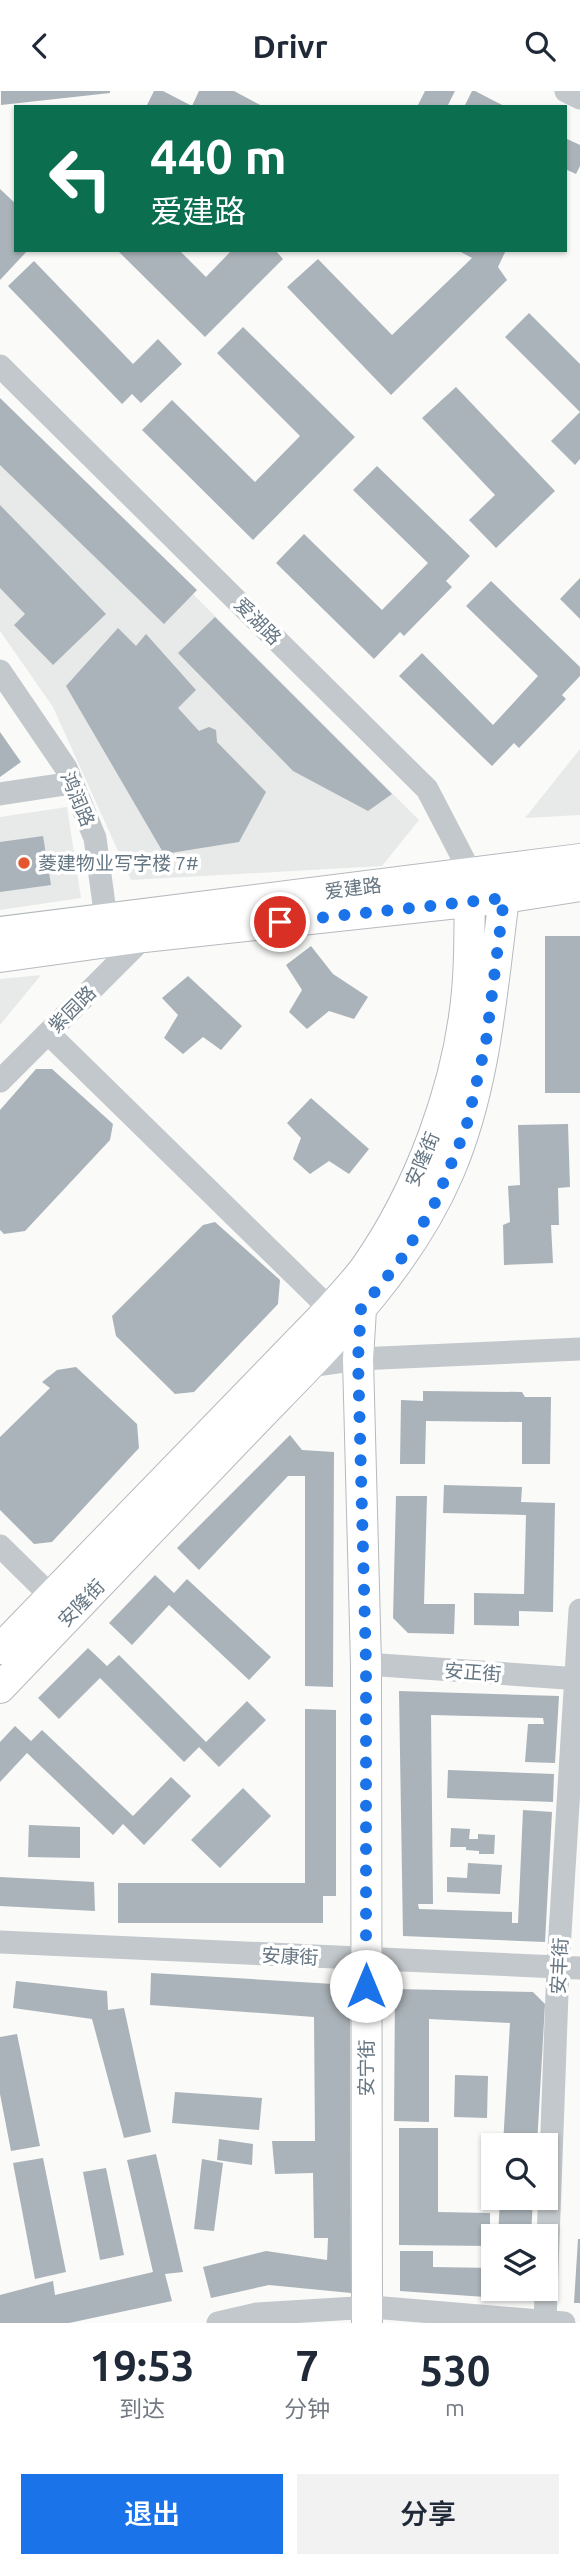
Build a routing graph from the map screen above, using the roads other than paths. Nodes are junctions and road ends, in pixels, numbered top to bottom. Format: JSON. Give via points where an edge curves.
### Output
{"nodes":[{"id":1,"x":566,"y":91,"type":"edge"},
{"id":2,"x":580,"y":98,"type":"edge"},
{"id":3,"x":0,"y":366,"type":"edge"},
{"id":4,"x":0,"y":671,"type":"edge"},
{"id":5,"x":72,"y":783,"type":"junction"},
{"id":6,"x":0,"y":794,"type":"edge"},
{"id":7,"x":580,"y":859,"type":"edge"},
{"id":8,"x":580,"y":886,"type":"edge"},
{"id":9,"x":482,"y":893,"type":"junction"},
{"id":10,"x":108,"y":931,"type":"junction"},
{"id":11,"x":0,"y":932,"type":"edge"},
{"id":12,"x":144,"y":937,"type":"junction"},
{"id":13,"x":0,"y":957,"type":"edge"},
{"id":14,"x":48,"y":1033,"type":"junction"},
{"id":15,"x":9,"y":1064,"type":"edge"},
{"id":16,"x":0,"y":1081,"type":"edge"},
{"id":17,"x":330,"y":1309,"type":"junction"},
{"id":18,"x":361,"y":1309,"type":"junction"},
{"id":19,"x":580,"y":1349,"type":"edge"},
{"id":20,"x":358,"y":1359,"type":"junction"},
{"id":21,"x":308,"y":1366,"type":"junction"},
{"id":22,"x":268,"y":1371,"type":"junction"},
{"id":23,"x":0,"y":1546,"type":"edge"},
{"id":24,"x":51,"y":1596,"type":"junction"},
{"id":25,"x":580,"y":1610,"type":"edge"},
{"id":26,"x":0,"y":1649,"type":"edge"},
{"id":27,"x":366,"y":1664,"type":"junction"},
{"id":28,"x":578,"y":1679,"type":"edge"},
{"id":29,"x":0,"y":1688,"type":"edge"},
{"id":30,"x":0,"y":1942,"type":"edge"},
{"id":31,"x":366,"y":1960,"type":"junction"},
{"id":32,"x":569,"y":1967,"type":"edge"},
{"id":33,"x":367,"y":2315,"type":"edge"},
{"id":34,"x":218,"y":2323,"type":"edge"},
{"id":35,"x":551,"y":2323,"type":"edge"}],
"edges":[{"from":1,"to":2,"type":"street"},
{"from":3,"to":9,"type":"street","name":"爱湖路","via":[[427,789]]},
{"from":4,"to":5,"type":"street","name":"鸿润路"},
{"from":5,"to":6,"type":"street"},
{"from":5,"to":10,"type":"street","name":"鸿润路","via":[[94,838]]},
{"from":7,"to":9,"type":"main road","name":"爱建路"},
{"from":8,"to":9,"type":"main road","name":"爱建路"},
{"from":9,"to":10,"type":"main road","name":"爱建路"},
{"from":9,"to":12,"type":"main road","name":"爱建路"},
{"from":9,"to":17,"type":"main road","name":"安隆街","via":[[455,1058],[430,1148],[394,1221],[364,1269]]},
{"from":9,"to":18,"type":"main road","via":[[486,1042],[466,1128],[434,1205],[400,1261]]},
{"from":10,"to":11,"type":"main road","name":"爱建路"},
{"from":10,"to":12,"type":"main road","name":"爱建路"},
{"from":10,"to":13,"type":"main road","name":"爱建路"},
{"from":12,"to":14,"type":"street","name":"紫园路"},
{"from":14,"to":15,"type":"street","name":"紫园路"},
{"from":14,"to":17,"type":"street"},
{"from":15,"to":16,"type":"street","name":"紫园路"},
{"from":17,"to":22,"type":"main road","name":"安隆街"},
{"from":18,"to":20,"type":"main road","name":"安宁街"},
{"from":18,"to":21,"type":"main road"},
{"from":19,"to":20,"type":"street"},
{"from":20,"to":21,"type":"street"},
{"from":20,"to":27,"type":"main road","name":"安宁街"},
{"from":21,"to":22,"type":"street"},
{"from":21,"to":29,"type":"main road","name":"安隆街"},
{"from":22,"to":24,"type":"main road","name":"安隆街"},
{"from":23,"to":24,"type":"street"},
{"from":24,"to":26,"type":"main road","name":"安隆街"},
{"from":25,"to":28,"type":"street","name":"安丰街"},
{"from":27,"to":28,"type":"street","name":"安正街"},
{"from":27,"to":31,"type":"main road","name":"安宁街"},
{"from":28,"to":32,"type":"street","name":"安丰街"},
{"from":30,"to":31,"type":"street","name":"安康街"},
{"from":31,"to":32,"type":"street","name":"安康街"},
{"from":31,"to":33,"type":"main road","name":"安宁街"},
{"from":32,"to":35,"type":"street","name":"安丰街"},
{"from":33,"to":34,"type":"street","via":[[257,2314]]},
{"from":33,"to":35,"type":"street"}]}
